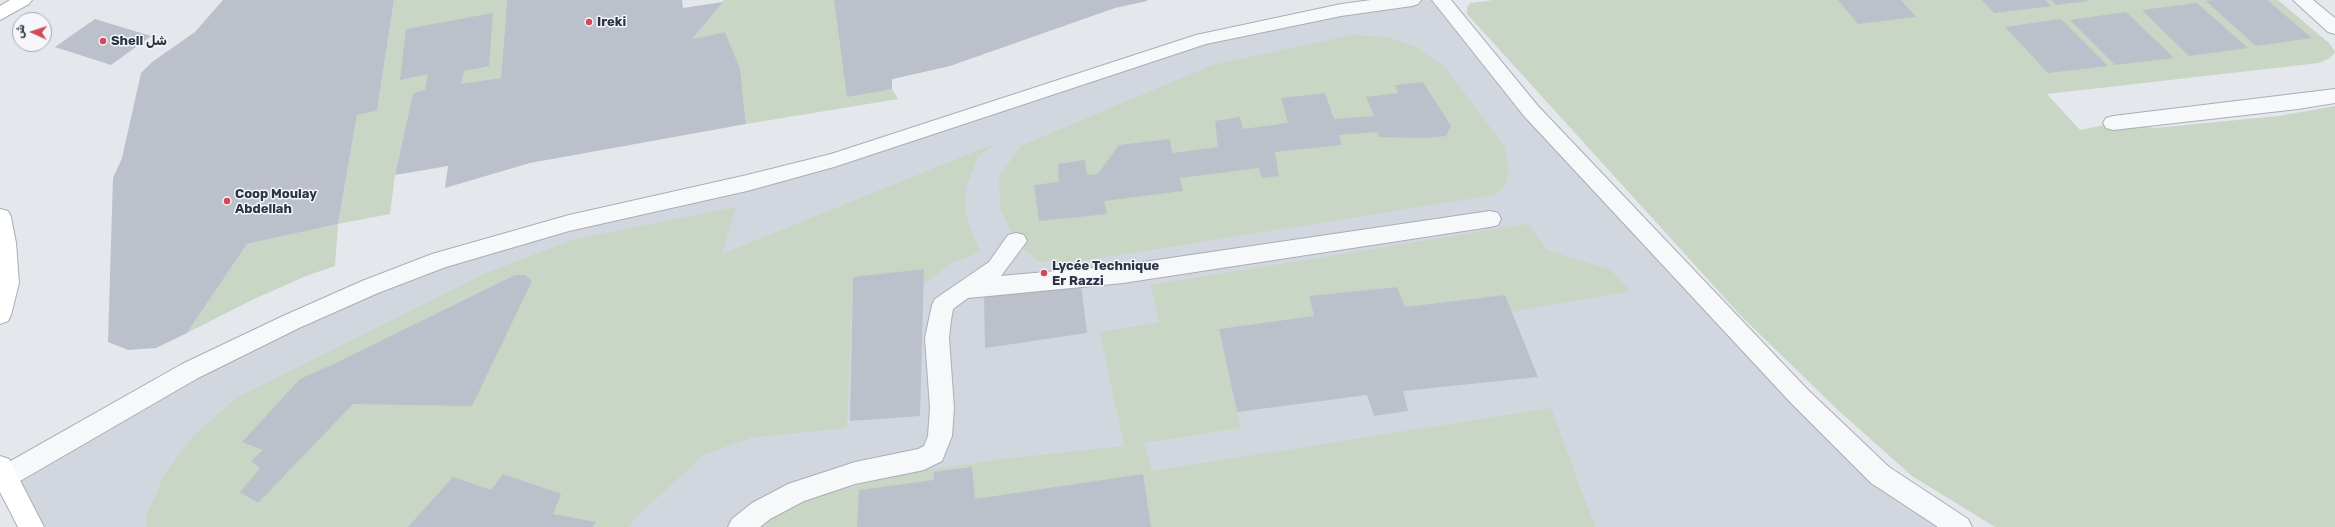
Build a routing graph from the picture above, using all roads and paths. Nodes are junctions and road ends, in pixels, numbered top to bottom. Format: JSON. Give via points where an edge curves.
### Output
{"nodes":[{"id":1,"x":23,"y":0,"type":"edge"},
{"id":2,"x":1412,"y":0,"type":"edge"},
{"id":3,"x":1441,"y":0,"type":"edge"},
{"id":4,"x":2302,"y":0,"type":"edge"},
{"id":5,"x":0,"y":14,"type":"edge"},
{"id":6,"x":2335,"y":28,"type":"edge"},
{"id":7,"x":2335,"y":96,"type":"edge"},
{"id":8,"x":2113,"y":123,"type":"dead end"},
{"id":9,"x":0,"y":217,"type":"edge"},
{"id":10,"x":1490,"y":219,"type":"dead end"},
{"id":11,"x":1016,"y":241,"type":"dead end"},
{"id":12,"x":962,"y":291,"type":"junction"},
{"id":13,"x":0,"y":315,"type":"edge"},
{"id":14,"x":3,"y":471,"type":"edge"},
{"id":15,"x":31,"y":527,"type":"edge"},
{"id":16,"x":741,"y":527,"type":"edge"},
{"id":17,"x":1959,"y":527,"type":"edge"}],
"edges":[{"from":1,"to":5,"type":"main road"},
{"from":2,"to":14,"type":"street","via":[[1334,11],[1203,39],[834,160],[747,183],[568,223],[440,260],[312,312],[190,371]]},
{"from":3,"to":17,"type":"street","via":[[1531,111],[1800,396],[1880,475]]},
{"from":4,"to":6,"type":"street"},
{"from":7,"to":8,"type":"street"},
{"from":9,"to":13,"type":"main road","via":[[8,283]]},
{"from":10,"to":12,"type":"street","via":[[1124,274],[980,287]]},
{"from":11,"to":12,"type":"street","via":[[998,268]]},
{"from":12,"to":16,"type":"street","via":[[943,305],[940,320],[938,338],[942,408],[940,436],[933,453],[924,459],[855,473],[797,492],[761,511]]},
{"from":14,"to":15,"type":"main road"}]}
